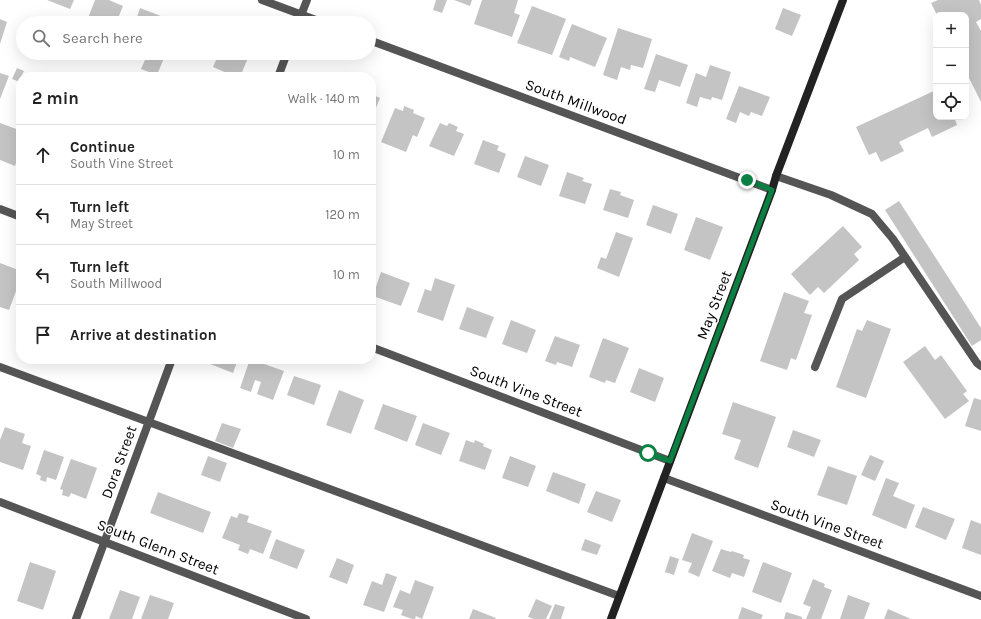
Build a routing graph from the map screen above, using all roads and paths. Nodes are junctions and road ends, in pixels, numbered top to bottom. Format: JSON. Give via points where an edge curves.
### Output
{"nodes":[{"id":1,"x":262,"y":0,"type":"edge"},
{"id":2,"x":307,"y":0,"type":"edge"},
{"id":3,"x":843,"y":0,"type":"edge"},
{"id":4,"x":301,"y":15,"type":"junction"},
{"id":5,"x":304,"y":16,"type":"edge"},
{"id":6,"x":376,"y":43,"type":"edge"},
{"id":7,"x":284,"y":60,"type":"edge"},
{"id":8,"x":280,"y":72,"type":"edge"},
{"id":9,"x":776,"y":176,"type":"junction"},
{"id":10,"x":772,"y":190,"type":"junction"},
{"id":11,"x":0,"y":209,"type":"edge"},
{"id":12,"x":16,"y":215,"type":"edge"},
{"id":13,"x":905,"y":257,"type":"junction"},
{"id":14,"x":376,"y":349,"type":"edge"},
{"id":15,"x":170,"y":364,"type":"edge"},
{"id":16,"x":981,"y":366,"type":"edge"},
{"id":17,"x":0,"y":367,"type":"edge"},
{"id":18,"x":815,"y":368,"type":"dead end"},
{"id":19,"x":149,"y":422,"type":"junction"},
{"id":20,"x":670,"y":461,"type":"junction"},
{"id":21,"x":664,"y":478,"type":"junction"},
{"id":22,"x":0,"y":502,"type":"edge"},
{"id":23,"x":105,"y":542,"type":"junction"},
{"id":24,"x":619,"y":596,"type":"junction"},
{"id":25,"x":981,"y":596,"type":"edge"},
{"id":26,"x":76,"y":619,"type":"edge"},
{"id":27,"x":306,"y":619,"type":"edge"},
{"id":28,"x":611,"y":619,"type":"edge"}],
"edges":[{"from":1,"to":4,"type":"street"},
{"from":2,"to":4,"type":"street"},
{"from":3,"to":9,"type":"street","name":"May Street"},
{"from":4,"to":5,"type":"street"},
{"from":6,"to":10,"type":"street","name":"South Millwood"},
{"from":7,"to":8,"type":"street"},
{"from":9,"to":10,"type":"street","name":"May Street"},
{"from":9,"to":13,"type":"street","via":[[831,195],[872,214]]},
{"from":10,"to":20,"type":"street","name":"May Street"},
{"from":11,"to":12,"type":"street"},
{"from":13,"to":16,"type":"street"},
{"from":13,"to":18,"type":"street","via":[[842,299]]},
{"from":14,"to":20,"type":"street","name":"South Vine Street"},
{"from":15,"to":19,"type":"street","name":"Dora Street"},
{"from":17,"to":19,"type":"street"},
{"from":19,"to":23,"type":"street","name":"Dora Street"},
{"from":19,"to":24,"type":"street"},
{"from":20,"to":21,"type":"street","name":"May Street"},
{"from":21,"to":24,"type":"street","name":"May Street"},
{"from":21,"to":25,"type":"street","name":"South Vine Street"},
{"from":22,"to":23,"type":"street","name":"South Glenn Street"},
{"from":23,"to":26,"type":"street","name":"Dora Street"},
{"from":23,"to":27,"type":"street","name":"South Glenn Street"},
{"from":24,"to":28,"type":"street","name":"May Street"}]}
